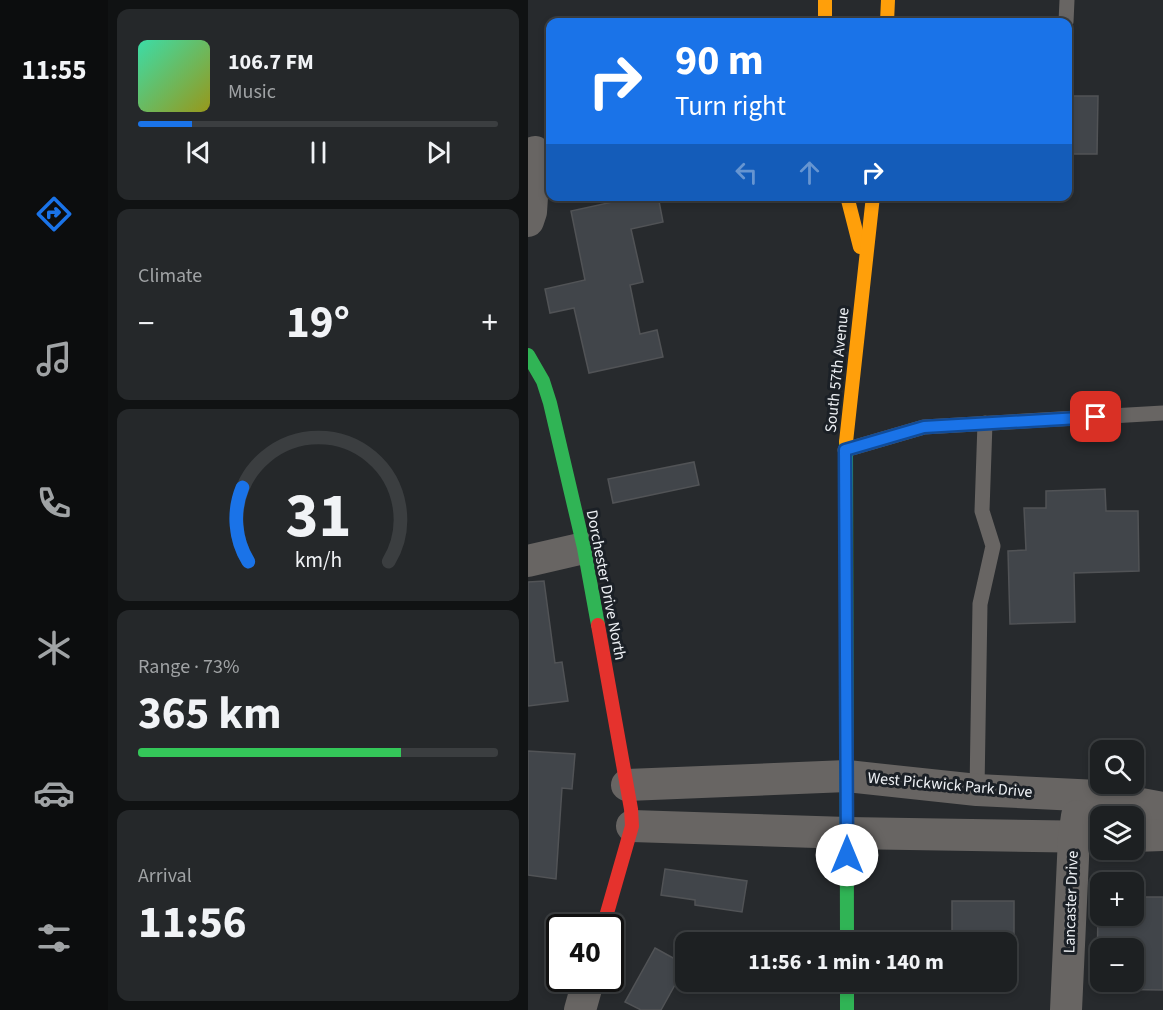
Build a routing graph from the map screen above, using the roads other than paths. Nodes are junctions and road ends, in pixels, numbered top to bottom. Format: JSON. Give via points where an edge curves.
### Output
{"nodes":[{"id":1,"x":825,"y":0,"type":"edge"},
{"id":2,"x":888,"y":0,"type":"edge"},
{"id":3,"x":1067,"y":0,"type":"edge"},
{"id":4,"x":825,"y":18,"type":"edge"},
{"id":5,"x":886,"y":18,"type":"edge"},
{"id":6,"x":1066,"y":18,"type":"edge"},
{"id":7,"x":535,"y":152,"type":"dead end"},
{"id":8,"x":848,"y":201,"type":"edge"},
{"id":9,"x":872,"y":201,"type":"edge"},
{"id":10,"x":528,"y":221,"type":"edge"},
{"id":11,"x":865,"y":269,"type":"junction"},
{"id":12,"x":528,"y":355,"type":"edge"},
{"id":13,"x":1163,"y":412,"type":"edge"},
{"id":14,"x":985,"y":423,"type":"junction"},
{"id":15,"x":845,"y":450,"type":"junction"},
{"id":16,"x":584,"y":548,"type":"junction"},
{"id":17,"x":528,"y":561,"type":"edge"},
{"id":18,"x":847,"y":776,"type":"junction"},
{"id":19,"x":627,"y":784,"type":"junction"},
{"id":20,"x":977,"y":790,"type":"junction"},
{"id":21,"x":1080,"y":795,"type":"junction"},
{"id":22,"x":1163,"y":808,"type":"edge"},
{"id":23,"x":632,"y":826,"type":"junction"},
{"id":24,"x":847,"y":833,"type":"junction"},
{"id":25,"x":1163,"y":835,"type":"edge"},
{"id":26,"x":1144,"y":836,"type":"edge"},
{"id":27,"x":1087,"y":837,"type":"edge"},
{"id":28,"x":607,"y":914,"type":"edge"},
{"id":29,"x":847,"y":932,"type":"edge"},
{"id":30,"x":585,"y":992,"type":"edge"},
{"id":31,"x":847,"y":992,"type":"edge"},
{"id":32,"x":580,"y":1010,"type":"edge"},
{"id":33,"x":847,"y":1010,"type":"edge"},
{"id":34,"x":1066,"y":1010,"type":"edge"}],
"edges":[{"from":1,"to":4,"type":"street"},
{"from":2,"to":5,"type":"street"},
{"from":3,"to":6,"type":"lane"},
{"from":7,"to":10,"type":"street"},
{"from":8,"to":11,"type":"street","name":"South 57th Avenue"},
{"from":9,"to":11,"type":"street","name":"South 57th Avenue"},
{"from":11,"to":15,"type":"street","name":"South 57th Avenue"},
{"from":12,"to":16,"type":"street","name":"Dorchester Drive North","via":[[550,403]]},
{"from":13,"to":14,"type":"lane"},
{"from":14,"to":15,"type":"lane","via":[[924,427]]},
{"from":14,"to":20,"type":"lane","via":[[982,511],[993,546],[980,604]]},
{"from":15,"to":18,"type":"street","name":"South 57th Avenue"},
{"from":16,"to":17,"type":"street"},
{"from":16,"to":19,"type":"street","name":"Dorchester Drive North"},
{"from":18,"to":19,"type":"street","name":"West Pickwick Park Drive"},
{"from":18,"to":20,"type":"street","name":"West Pickwick Park Drive"},
{"from":18,"to":24,"type":"street","name":"South 57th Avenue"},
{"from":19,"to":23,"type":"street","name":"Dorchester Drive North"},
{"from":20,"to":21,"type":"street","name":"West Pickwick Park Drive"},
{"from":21,"to":22,"type":"street","name":"West Pickwick Park Drive"},
{"from":21,"to":27,"type":"street","name":"Lancaster Drive"},
{"from":23,"to":24,"type":"street"},
{"from":23,"to":28,"type":"street"},
{"from":24,"to":27,"type":"street"},
{"from":24,"to":29,"type":"street","name":"South 57th Avenue"},
{"from":25,"to":26,"type":"street"},
{"from":27,"to":34,"type":"street","name":"Lancaster Drive"},
{"from":30,"to":32,"type":"street"},
{"from":31,"to":33,"type":"street"}]}
